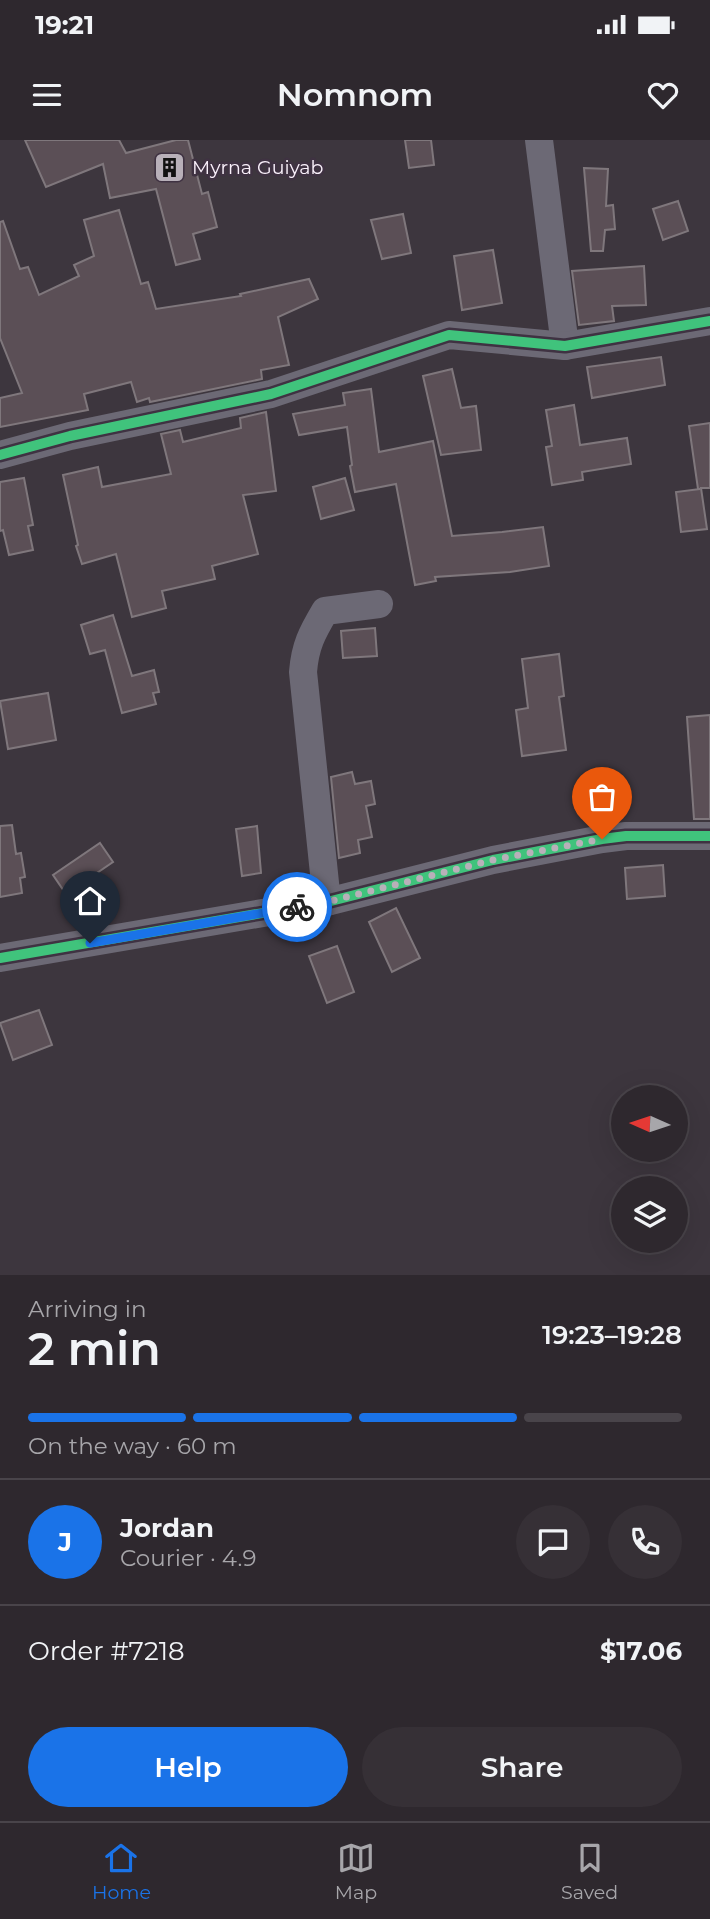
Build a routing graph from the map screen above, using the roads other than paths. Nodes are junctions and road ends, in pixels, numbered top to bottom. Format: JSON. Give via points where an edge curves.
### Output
{"nodes":[{"id":1,"x":539,"y":140,"type":"edge"},
{"id":2,"x":710,"y":321,"type":"edge"},
{"id":3,"x":565,"y":346,"type":"junction"},
{"id":4,"x":0,"y":455,"type":"edge"},
{"id":5,"x":379,"y":604,"type":"dead end"},
{"id":6,"x":710,"y":836,"type":"edge"},
{"id":7,"x":327,"y":902,"type":"junction"},
{"id":8,"x":0,"y":958,"type":"edge"}],
"edges":[{"from":1,"to":3,"type":"street"},
{"from":2,"to":3,"type":"street"},
{"from":3,"to":4,"type":"street","via":[[449,335],[271,394]]},
{"from":5,"to":7,"type":"street","via":[[325,611],[305,653],[303,672]]},
{"from":6,"to":7,"type":"street","via":[[626,836],[592,841],[493,860]]},
{"from":7,"to":8,"type":"street"}]}
